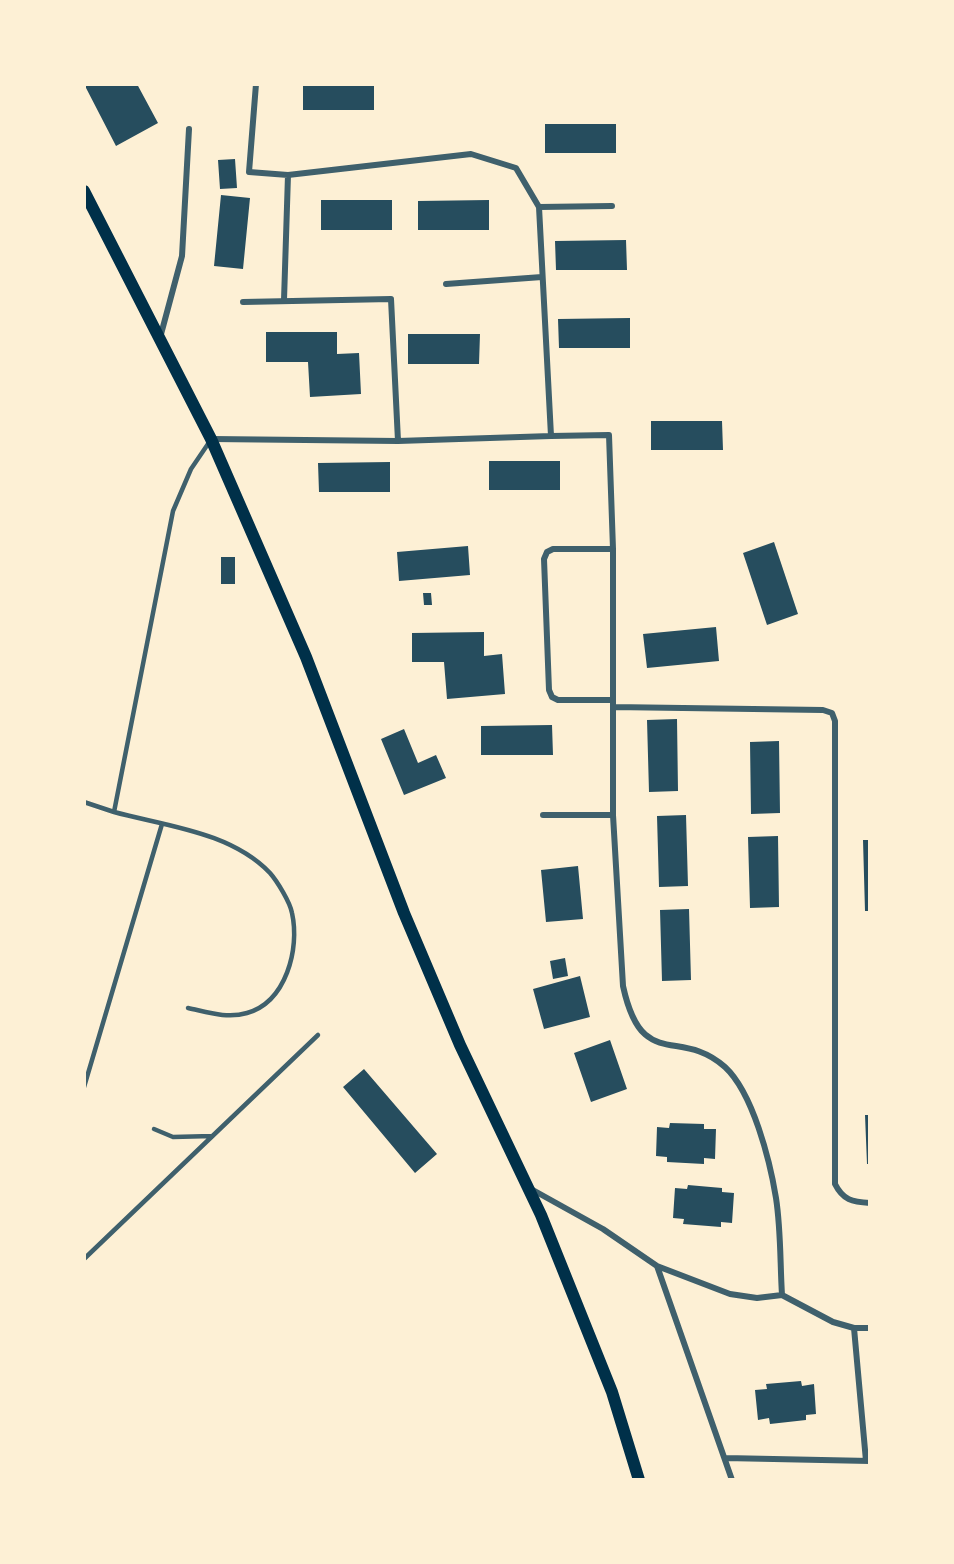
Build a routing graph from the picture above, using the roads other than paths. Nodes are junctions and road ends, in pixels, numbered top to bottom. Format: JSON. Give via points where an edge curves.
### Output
{"nodes":[{"id":1,"x":256,"y":84,"type":"edge"},
{"id":2,"x":189,"y":129,"type":"dead end"},
{"id":3,"x":288,"y":175,"type":"junction"},
{"id":4,"x":84,"y":191,"type":"edge"},
{"id":5,"x":612,"y":206,"type":"dead end"},
{"id":6,"x":539,"y":207,"type":"junction"},
{"id":7,"x":542,"y":278,"type":"junction"},
{"id":8,"x":446,"y":284,"type":"dead end"},
{"id":9,"x":284,"y":300,"type":"junction"},
{"id":10,"x":243,"y":302,"type":"dead end"},
{"id":11,"x":160,"y":338,"type":"junction"},
{"id":12,"x":551,"y":436,"type":"junction"},
{"id":13,"x":211,"y":439,"type":"junction"},
{"id":14,"x":398,"y":441,"type":"junction"},
{"id":15,"x":613,"y":549,"type":"junction"},
{"id":16,"x":613,"y":703,"type":"junction"},
{"id":17,"x":84,"y":802,"type":"edge"},
{"id":18,"x":114,"y":812,"type":"junction"},
{"id":19,"x":543,"y":815,"type":"dead end"},
{"id":20,"x":613,"y":815,"type":"junction"},
{"id":21,"x":162,"y":824,"type":"junction"},
{"id":22,"x":188,"y":1008,"type":"dead end"},
{"id":23,"x":318,"y":1035,"type":"dead end"},
{"id":24,"x":84,"y":1087,"type":"edge"},
{"id":25,"x":154,"y":1129,"type":"dead end"},
{"id":26,"x":212,"y":1136,"type":"junction"},
{"id":27,"x":528,"y":1187,"type":"junction"},
{"id":28,"x":870,"y":1203,"type":"edge"},
{"id":29,"x":84,"y":1259,"type":"edge"},
{"id":30,"x":657,"y":1266,"type":"junction"},
{"id":31,"x":782,"y":1295,"type":"junction"},
{"id":32,"x":854,"y":1328,"type":"junction"},
{"id":33,"x":870,"y":1328,"type":"edge"},
{"id":34,"x":725,"y":1458,"type":"junction"},
{"id":35,"x":868,"y":1461,"type":"edge"},
{"id":36,"x":639,"y":1480,"type":"edge"},
{"id":37,"x":732,"y":1480,"type":"edge"}],
"edges":[{"from":1,"to":3,"type":"street","via":[[249,172]]},
{"from":2,"to":11,"type":"street","via":[[182,256]]},
{"from":3,"to":6,"type":"street","via":[[471,154],[516,168]]},
{"from":3,"to":9,"type":"street"},
{"from":4,"to":11,"type":"main road"},
{"from":5,"to":6,"type":"street"},
{"from":6,"to":7,"type":"street"},
{"from":7,"to":8,"type":"street"},
{"from":7,"to":12,"type":"street"},
{"from":9,"to":10,"type":"street"},
{"from":9,"to":14,"type":"street","via":[[391,299]]},
{"from":11,"to":13,"type":"main road"},
{"from":12,"to":14,"type":"street"},
{"from":12,"to":15,"type":"street","via":[[609,435]]},
{"from":13,"to":14,"type":"street"},
{"from":13,"to":18,"type":"lane","via":[[191,469],[173,511]]},
{"from":13,"to":27,"type":"main road","via":[[306,657],[459,1045]]},
{"from":15,"to":16,"type":"street"},
{"from":15,"to":16,"type":"street","via":[[553,549],[544,559],[552,698]]},
{"from":16,"to":20,"type":"street"},
{"from":16,"to":28,"type":"street","via":[[832,713],[835,1184],[847,1199]]},
{"from":17,"to":18,"type":"lane"},
{"from":18,"to":21,"type":"lane"},
{"from":19,"to":20,"type":"street"},
{"from":20,"to":31,"type":"street","via":[[627,1005],[635,1025],[648,1037],[713,1058],[740,1088],[750,1107],[776,1198]]},
{"from":21,"to":22,"type":"lane","via":[[230,843],[270,874],[292,912],[292,948],[286,978],[270,998],[248,1013],[223,1016]]},
{"from":21,"to":24,"type":"lane"},
{"from":23,"to":26,"type":"lane"},
{"from":25,"to":26,"type":"lane","via":[[173,1137]]},
{"from":26,"to":29,"type":"lane"},
{"from":27,"to":30,"type":"street","via":[[603,1229]]},
{"from":27,"to":36,"type":"main road","via":[[612,1392]]},
{"from":30,"to":31,"type":"street","via":[[730,1294],[757,1298]]},
{"from":30,"to":34,"type":"street"},
{"from":31,"to":32,"type":"street","via":[[833,1323]]},
{"from":32,"to":33,"type":"street"},
{"from":32,"to":35,"type":"street"},
{"from":34,"to":35,"type":"street"},
{"from":34,"to":37,"type":"street"}]}
